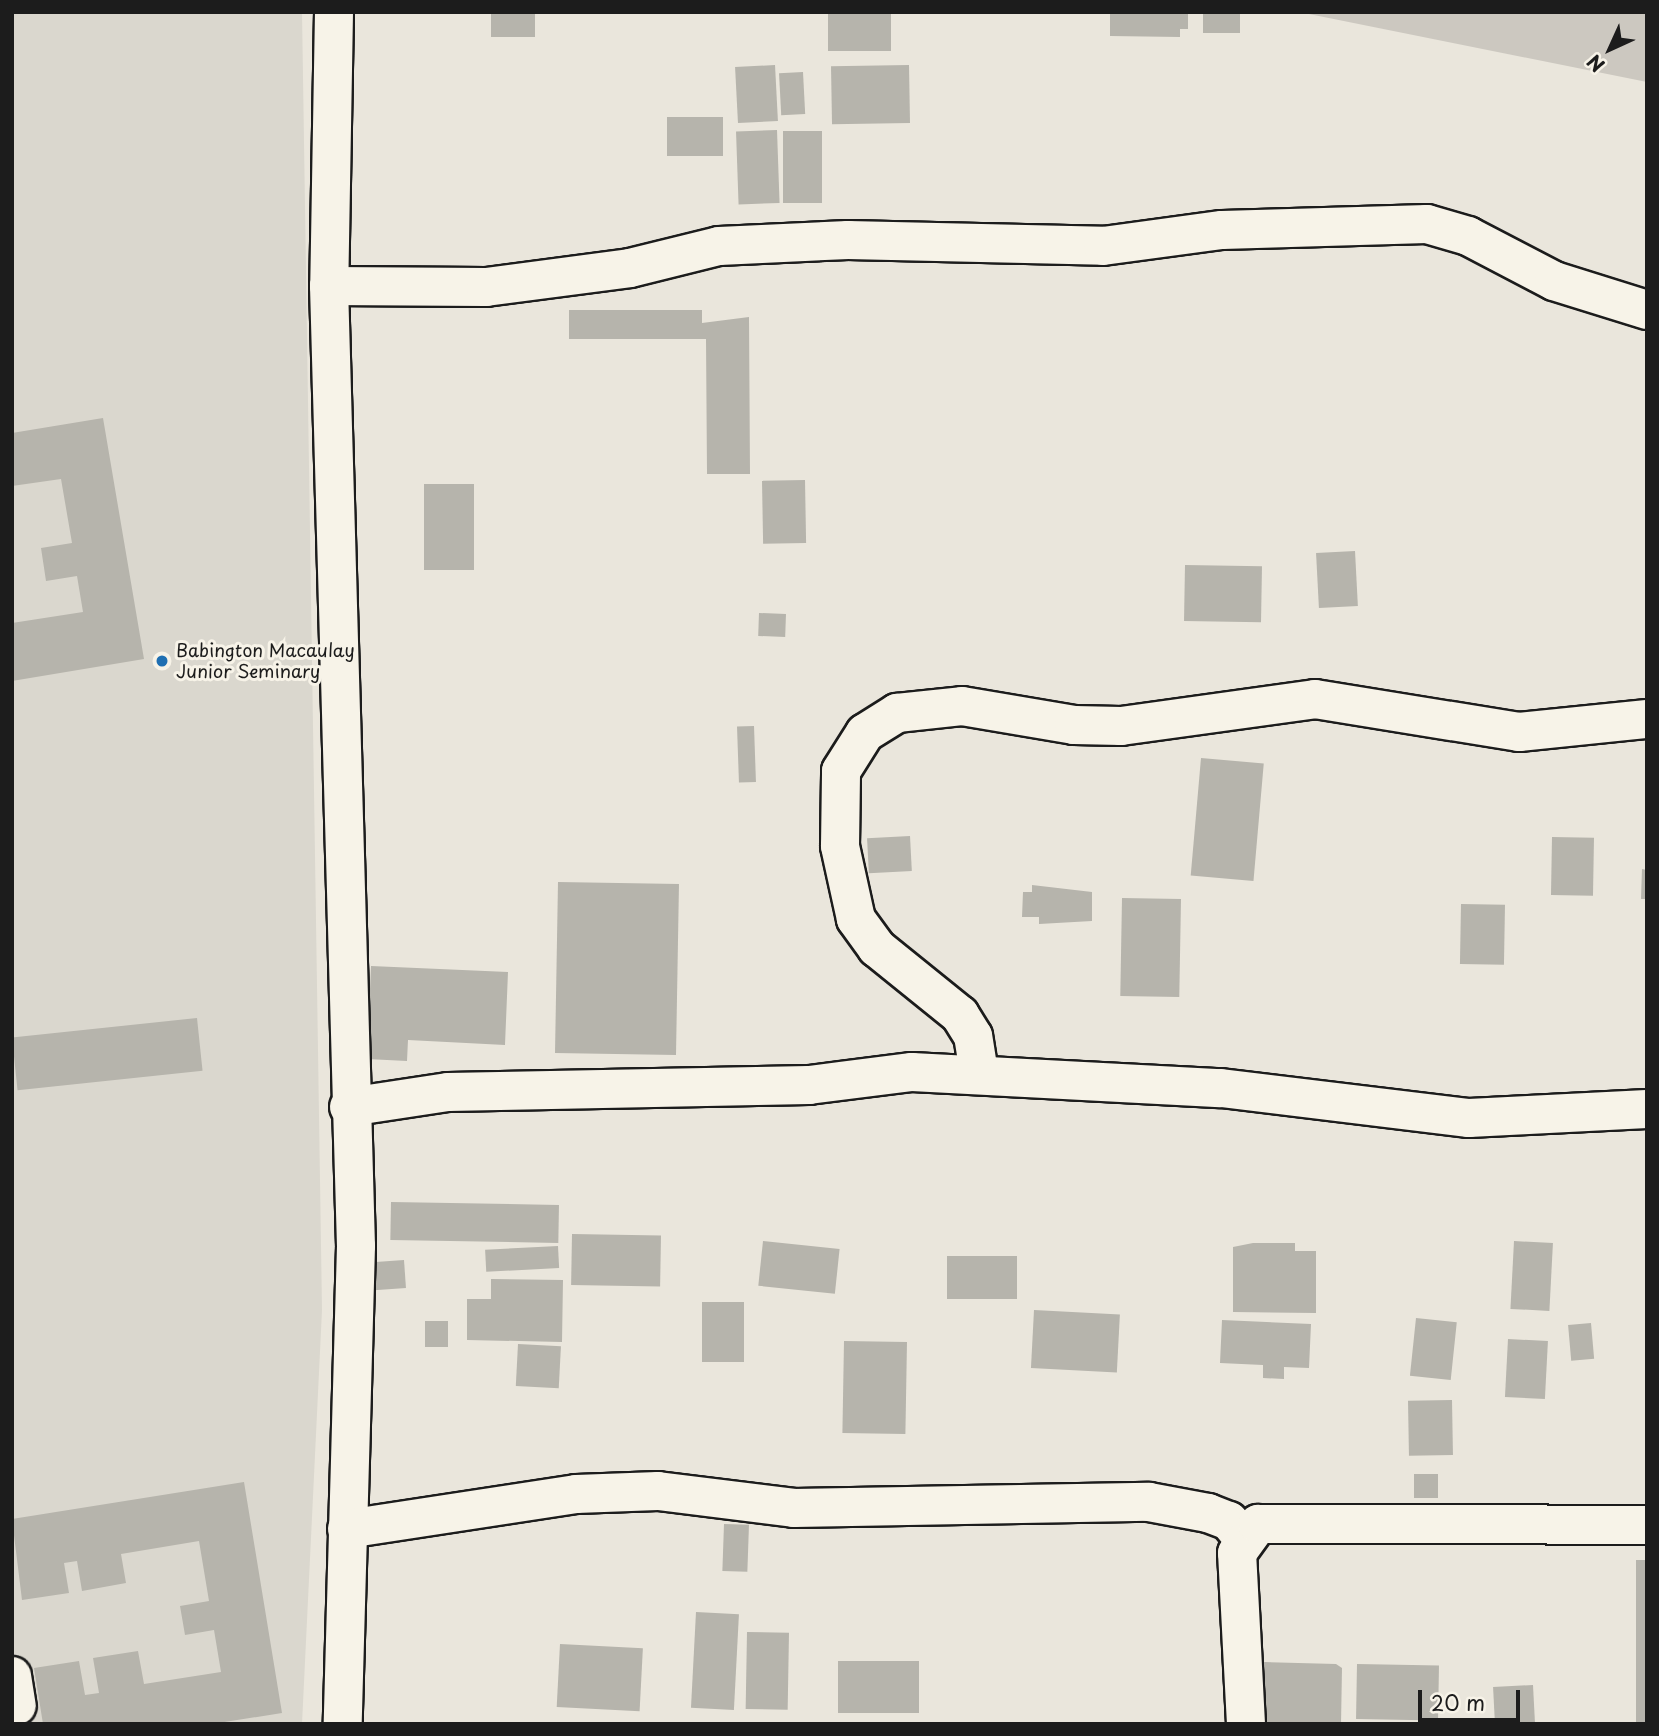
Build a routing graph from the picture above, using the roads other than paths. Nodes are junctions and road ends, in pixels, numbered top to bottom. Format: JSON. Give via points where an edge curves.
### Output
{"nodes":[{"id":1,"x":334,"y":12,"type":"edge"},
{"id":2,"x":329,"y":286,"type":"junction"},
{"id":3,"x":1647,"y":310,"type":"edge"},
{"id":4,"x":1647,"y":719,"type":"edge"},
{"id":5,"x":979,"y":1073,"type":"junction"},
{"id":6,"x":349,"y":1107,"type":"junction"},
{"id":7,"x":1647,"y":1109,"type":"edge"},
{"id":8,"x":1647,"y":1525,"type":"edge"},
{"id":9,"x":347,"y":1529,"type":"junction"},
{"id":10,"x":1242,"y":1537,"type":"junction"},
{"id":11,"x":343,"y":1724,"type":"edge"},
{"id":12,"x":1246,"y":1724,"type":"edge"}],
"edges":[{"from":1,"to":2,"type":"street"},
{"from":2,"to":3,"type":"street","via":[[486,287],[630,268],[719,246],[848,240],[1103,246],[1222,230],[1427,224],[1468,236],[1554,281]]},
{"from":2,"to":6,"type":"street"},
{"from":4,"to":5,"type":"street","via":[[1519,732],[1315,698],[1121,726],[1074,725],[962,706],[897,713],[865,733],[841,771],[840,846],[853,907],[877,948],[960,1015],[973,1036]]},
{"from":5,"to":6,"type":"street","via":[[912,1072],[809,1085],[685,1090],[447,1091]]},
{"from":5,"to":7,"type":"street","via":[[1221,1087],[1469,1118]]},
{"from":6,"to":9,"type":"street","via":[[356,1246]]},
{"from":8,"to":10,"type":"street","via":[[1371,1528],[1276,1521],[1258,1524]]},
{"from":9,"to":10,"type":"street","via":[[576,1494],[658,1491],[794,1508],[1149,1502],[1208,1513],[1229,1521]]},
{"from":9,"to":11,"type":"street"},
{"from":10,"to":12,"type":"street","via":[[1237,1553]]}]}
